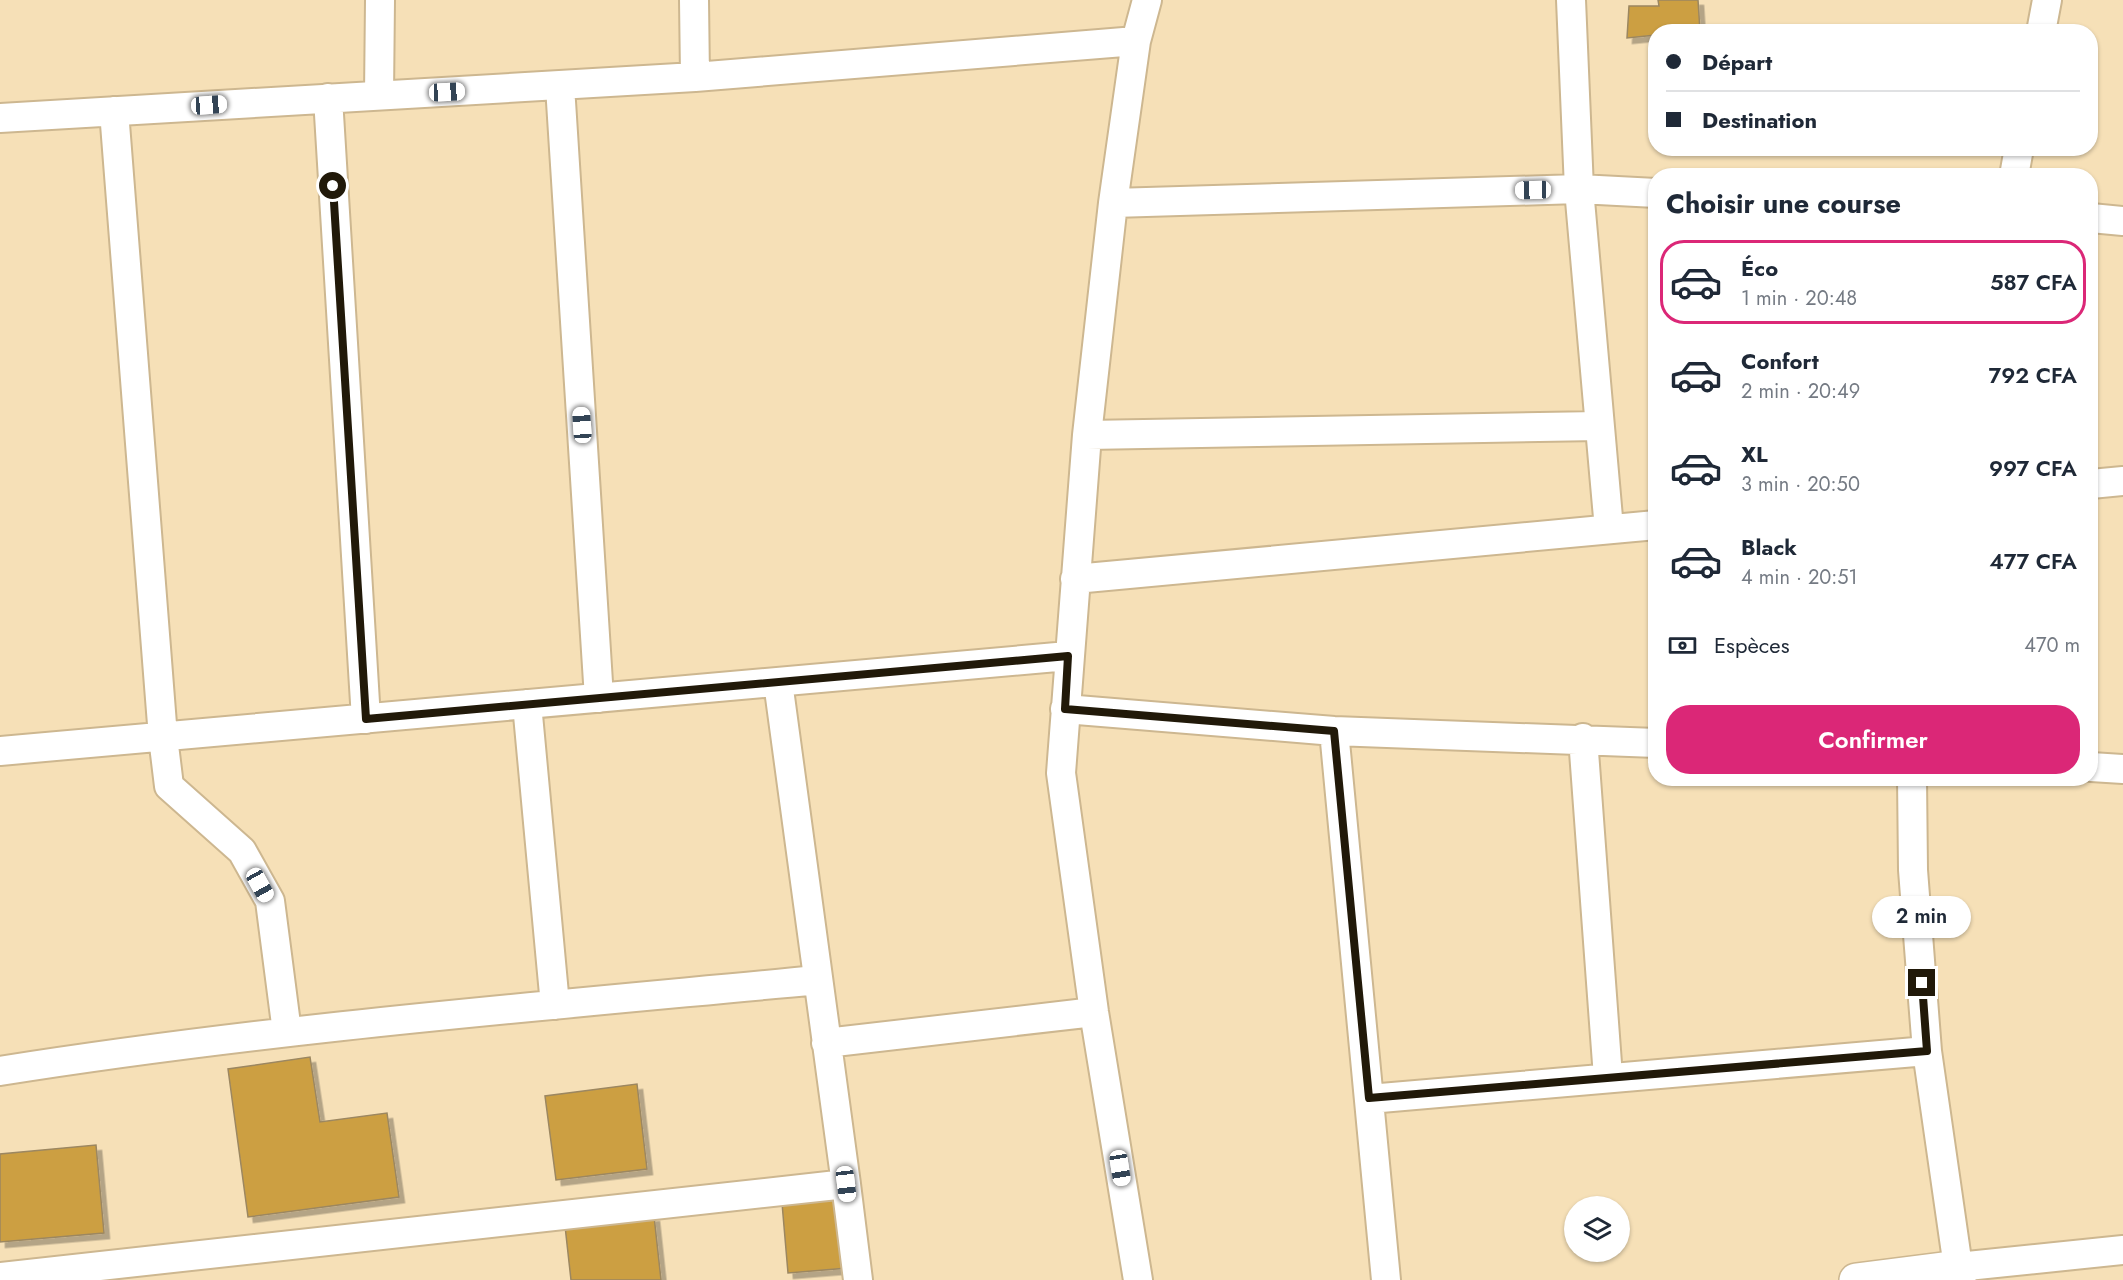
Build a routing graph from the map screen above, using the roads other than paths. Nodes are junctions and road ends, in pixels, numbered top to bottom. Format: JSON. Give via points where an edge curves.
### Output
{"nodes":[{"id":1,"x":380,"y":0,"type":"edge"},
{"id":2,"x":694,"y":0,"type":"edge"},
{"id":3,"x":1148,"y":0,"type":"edge"},
{"id":4,"x":1571,"y":0,"type":"edge"},
{"id":5,"x":2048,"y":0,"type":"edge"},
{"id":6,"x":2044,"y":24,"type":"edge"},
{"id":7,"x":1136,"y":41,"type":"junction"},
{"id":8,"x":695,"y":76,"type":"junction"},
{"id":9,"x":560,"y":86,"type":"junction"},
{"id":10,"x":379,"y":95,"type":"junction"},
{"id":11,"x":328,"y":98,"type":"junction"},
{"id":12,"x":114,"y":111,"type":"junction"},
{"id":13,"x":0,"y":118,"type":"edge"},
{"id":14,"x":1579,"y":189,"type":"junction"},
{"id":15,"x":1648,"y":193,"type":"edge"},
{"id":16,"x":1113,"y":203,"type":"junction"},
{"id":17,"x":2098,"y":219,"type":"edge"},
{"id":18,"x":2123,"y":221,"type":"edge"},
{"id":19,"x":1599,"y":426,"type":"junction"},
{"id":20,"x":1087,"y":435,"type":"junction"},
{"id":21,"x":2123,"y":481,"type":"edge"},
{"id":22,"x":2098,"y":483,"type":"edge"},
{"id":23,"x":1648,"y":526,"type":"edge"},
{"id":24,"x":1609,"y":529,"type":"junction"},
{"id":25,"x":1075,"y":579,"type":"junction"},
{"id":26,"x":1068,"y":656,"type":"junction"},
{"id":27,"x":778,"y":682,"type":"junction"},
{"id":28,"x":599,"y":698,"type":"junction"},
{"id":29,"x":527,"y":704,"type":"junction"},
{"id":30,"x":1065,"y":709,"type":"junction"},
{"id":31,"x":366,"y":719,"type":"junction"},
{"id":32,"x":1334,"y":731,"type":"junction"},
{"id":33,"x":163,"y":737,"type":"junction"},
{"id":34,"x":1584,"y":738,"type":"junction"},
{"id":35,"x":1648,"y":742,"type":"edge"},
{"id":36,"x":0,"y":751,"type":"edge"},
{"id":37,"x":2098,"y":767,"type":"edge"},
{"id":38,"x":2123,"y":769,"type":"edge"},
{"id":39,"x":1912,"y":786,"type":"edge"},
{"id":40,"x":818,"y":980,"type":"junction"},
{"id":41,"x":555,"y":1005,"type":"junction"},
{"id":42,"x":1094,"y":1012,"type":"junction"},
{"id":43,"x":287,"y":1032,"type":"junction"},
{"id":44,"x":826,"y":1043,"type":"junction"},
{"id":45,"x":1927,"y":1051,"type":"junction"},
{"id":46,"x":0,"y":1071,"type":"edge"},
{"id":47,"x":1608,"y":1077,"type":"junction"},
{"id":48,"x":1369,"y":1098,"type":"junction"},
{"id":49,"x":846,"y":1184,"type":"junction"},
{"id":50,"x":2123,"y":1250,"type":"edge"},
{"id":51,"x":1958,"y":1274,"type":"edge"},
{"id":52,"x":0,"y":1277,"type":"edge"},
{"id":53,"x":858,"y":1280,"type":"edge"},
{"id":54,"x":1138,"y":1280,"type":"edge"},
{"id":55,"x":1386,"y":1280,"type":"edge"},
{"id":56,"x":1856,"y":1280,"type":"edge"}],
"edges":[{"from":1,"to":10,"type":"street"},
{"from":2,"to":8,"type":"street"},
{"from":3,"to":7,"type":"street"},
{"from":4,"to":14,"type":"street"},
{"from":5,"to":6,"type":"street"},
{"from":7,"to":8,"type":"street"},
{"from":7,"to":16,"type":"street"},
{"from":8,"to":9,"type":"street"},
{"from":9,"to":10,"type":"street"},
{"from":9,"to":28,"type":"street"},
{"from":10,"to":11,"type":"street"},
{"from":11,"to":12,"type":"street"},
{"from":11,"to":31,"type":"street"},
{"from":12,"to":13,"type":"street"},
{"from":12,"to":33,"type":"street"},
{"from":14,"to":15,"type":"street"},
{"from":14,"to":16,"type":"street"},
{"from":14,"to":19,"type":"street"},
{"from":16,"to":20,"type":"street"},
{"from":17,"to":18,"type":"street"},
{"from":19,"to":20,"type":"street"},
{"from":19,"to":24,"type":"street"},
{"from":20,"to":25,"type":"street"},
{"from":21,"to":22,"type":"street"},
{"from":23,"to":24,"type":"street"},
{"from":24,"to":25,"type":"street"},
{"from":25,"to":26,"type":"street"},
{"from":26,"to":27,"type":"street"},
{"from":26,"to":30,"type":"street"},
{"from":27,"to":28,"type":"street"},
{"from":27,"to":40,"type":"street"},
{"from":28,"to":29,"type":"street"},
{"from":29,"to":31,"type":"street"},
{"from":29,"to":41,"type":"street"},
{"from":30,"to":32,"type":"street"},
{"from":30,"to":42,"type":"street","via":[[1061,773]]},
{"from":31,"to":33,"type":"street"},
{"from":32,"to":34,"type":"street"},
{"from":32,"to":48,"type":"street"},
{"from":33,"to":36,"type":"street"},
{"from":33,"to":43,"type":"street","via":[[169,786],[242,851],[270,902]]},
{"from":34,"to":35,"type":"street"},
{"from":34,"to":47,"type":"street"},
{"from":37,"to":38,"type":"street"},
{"from":39,"to":45,"type":"street","via":[[1913,870]]},
{"from":40,"to":41,"type":"street"},
{"from":40,"to":44,"type":"street"},
{"from":41,"to":43,"type":"street"},
{"from":42,"to":44,"type":"street"},
{"from":42,"to":54,"type":"street"},
{"from":43,"to":46,"type":"street"},
{"from":44,"to":49,"type":"street"},
{"from":45,"to":47,"type":"street"},
{"from":45,"to":51,"type":"street"},
{"from":47,"to":48,"type":"street"},
{"from":48,"to":55,"type":"street"},
{"from":49,"to":52,"type":"street"},
{"from":49,"to":53,"type":"street"},
{"from":50,"to":51,"type":"street"},
{"from":51,"to":56,"type":"street"}]}
